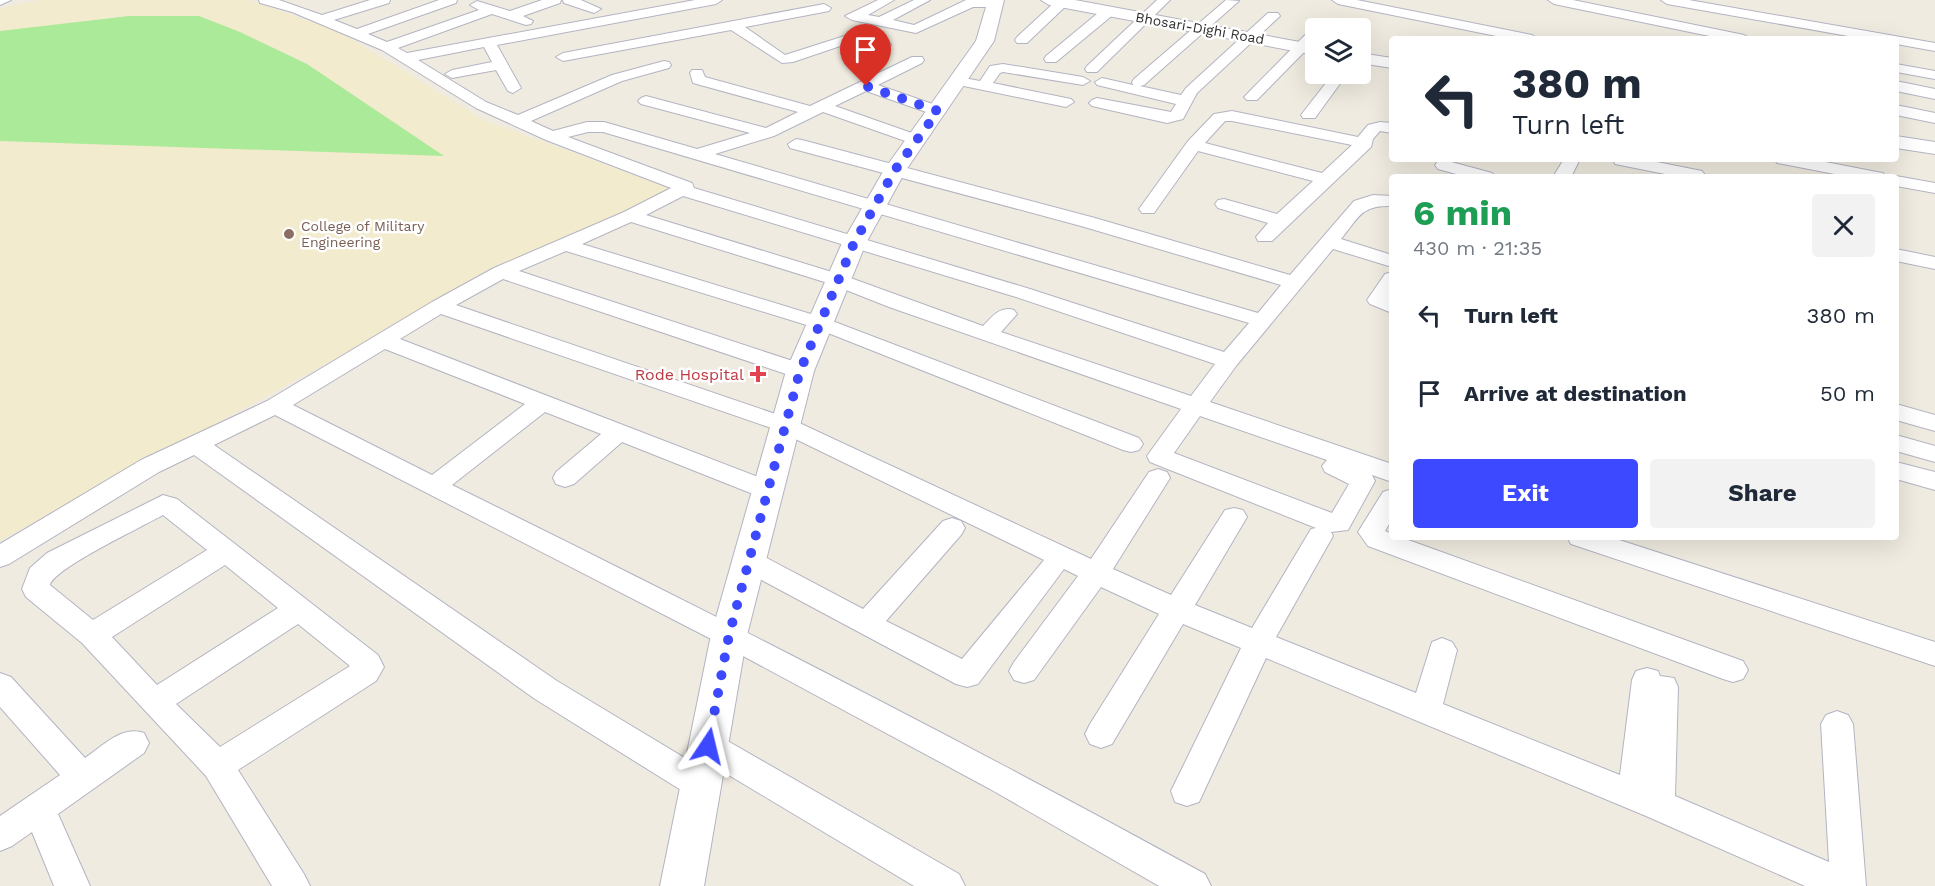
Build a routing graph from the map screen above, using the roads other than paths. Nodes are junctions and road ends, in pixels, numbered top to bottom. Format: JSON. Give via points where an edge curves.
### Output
{"nodes":[{"id":1,"x":5,"y":0,"type":"edge"},
{"id":2,"x":265,"y":0,"type":"edge"},
{"id":3,"x":384,"y":0,"type":"edge"},
{"id":4,"x":451,"y":0,"type":"edge"},
{"id":5,"x":555,"y":0,"type":"edge"},
{"id":6,"x":569,"y":0,"type":"edge"},
{"id":7,"x":716,"y":0,"type":"edge"},
{"id":8,"x":798,"y":0,"type":"edge"},
{"id":9,"x":888,"y":0,"type":"edge"},
{"id":10,"x":924,"y":0,"type":"edge"},
{"id":11,"x":1164,"y":0,"type":"edge"},
{"id":12,"x":1338,"y":0,"type":"edge"},
{"id":13,"x":1554,"y":0,"type":"edge"},
{"id":14,"x":1669,"y":0,"type":"edge"},
{"id":15,"x":0,"y":1,"type":"edge"},
{"id":16,"x":995,"y":1,"type":"edge"},
{"id":17,"x":1056,"y":1,"type":"edge"},
{"id":18,"x":1233,"y":1,"type":"edge"},
{"id":19,"x":316,"y":3,"type":"dead end"},
{"id":20,"x":479,"y":3,"type":"edge"},
{"id":21,"x":1597,"y":4,"type":"edge"},
{"id":22,"x":1097,"y":6,"type":"edge"},
{"id":23,"x":824,"y":8,"type":"junction"},
{"id":24,"x":297,"y":9,"type":"junction"},
{"id":25,"x":594,"y":9,"type":"dead end"},
{"id":26,"x":651,"y":12,"type":"junction"},
{"id":27,"x":509,"y":15,"type":"junction"},
{"id":28,"x":855,"y":16,"type":"junction"},
{"id":29,"x":1273,"y":16,"type":"dead end"},
{"id":30,"x":322,"y":19,"type":"junction"},
{"id":31,"x":1146,"y":19,"type":"junction"},
{"id":32,"x":526,"y":21,"type":"dead end"},
{"id":33,"x":881,"y":21,"type":"junction"},
{"id":34,"x":1656,"y":21,"type":"junction"},
{"id":35,"x":733,"y":25,"type":"junction"},
{"id":36,"x":1202,"y":29,"type":"junction"},
{"id":37,"x":356,"y":34,"type":"junction"},
{"id":38,"x":678,"y":35,"type":"junction"},
{"id":39,"x":1517,"y":36,"type":"edge"},
{"id":40,"x":1729,"y":36,"type":"edge"},
{"id":41,"x":1872,"y":36,"type":"edge"},
{"id":42,"x":1248,"y":37,"type":"junction"},
{"id":43,"x":1022,"y":40,"type":"dead end"},
{"id":44,"x":646,"y":41,"type":"junction"},
{"id":45,"x":1899,"y":41,"type":"edge"},
{"id":46,"x":488,"y":42,"type":"junction"},
{"id":47,"x":884,"y":45,"type":"dead end"},
{"id":48,"x":387,"y":47,"type":"junction"},
{"id":49,"x":1305,"y":47,"type":"edge"},
{"id":50,"x":1935,"y":47,"type":"edge"},
{"id":51,"x":1305,"y":51,"type":"edge"},
{"id":52,"x":563,"y":57,"type":"dead end"},
{"id":53,"x":403,"y":58,"type":"junction"},
{"id":54,"x":1051,"y":59,"type":"dead end"},
{"id":55,"x":917,"y":60,"type":"dead end"},
{"id":56,"x":1371,"y":60,"type":"edge"},
{"id":57,"x":1389,"y":63,"type":"edge"},
{"id":58,"x":501,"y":65,"type":"junction"},
{"id":59,"x":1899,"y":69,"type":"edge"},
{"id":60,"x":697,"y":73,"type":"dead end"},
{"id":61,"x":452,"y":74,"type":"dead end"},
{"id":62,"x":1935,"y":75,"type":"edge"},
{"id":63,"x":1102,"y":82,"type":"dead end"},
{"id":64,"x":1139,"y":82,"type":"dead end"},
{"id":65,"x":971,"y":83,"type":"junction"},
{"id":66,"x":1332,"y":84,"type":"edge"},
{"id":67,"x":866,"y":86,"type":"junction"},
{"id":68,"x":1899,"y":87,"type":"edge"},
{"id":69,"x":513,"y":88,"type":"dead end"},
{"id":70,"x":1935,"y":94,"type":"edge"},
{"id":71,"x":1252,"y":97,"type":"dead end"},
{"id":72,"x":1185,"y":100,"type":"junction"},
{"id":73,"x":646,"y":101,"type":"dead end"},
{"id":74,"x":1066,"y":102,"type":"dead end"},
{"id":75,"x":1097,"y":103,"type":"dead end"},
{"id":76,"x":819,"y":109,"type":"junction"},
{"id":77,"x":938,"y":111,"type":"junction"},
{"id":78,"x":1899,"y":111,"type":"edge"},
{"id":79,"x":1309,"y":115,"type":"dead end"},
{"id":80,"x":1935,"y":118,"type":"edge"},
{"id":81,"x":518,"y":121,"type":"junction"},
{"id":82,"x":1389,"y":128,"type":"edge"},
{"id":83,"x":768,"y":133,"type":"junction"},
{"id":84,"x":552,"y":137,"type":"junction"},
{"id":85,"x":917,"y":140,"type":"junction"},
{"id":86,"x":1365,"y":142,"type":"junction"},
{"id":87,"x":1899,"y":142,"type":"edge"},
{"id":88,"x":796,"y":144,"type":"dead end"},
{"id":89,"x":1194,"y":145,"type":"junction"},
{"id":90,"x":1935,"y":148,"type":"edge"},
{"id":91,"x":696,"y":155,"type":"junction"},
{"id":92,"x":1636,"y":162,"type":"edge"},
{"id":93,"x":1799,"y":162,"type":"edge"},
{"id":94,"x":1442,"y":167,"type":"edge"},
{"id":95,"x":895,"y":170,"type":"junction"},
{"id":96,"x":1695,"y":170,"type":"edge"},
{"id":97,"x":1473,"y":174,"type":"edge"},
{"id":98,"x":1861,"y":174,"type":"edge"},
{"id":99,"x":1327,"y":180,"type":"junction"},
{"id":100,"x":1899,"y":182,"type":"edge"},
{"id":101,"x":1935,"y":188,"type":"edge"},
{"id":102,"x":683,"y":190,"type":"junction"},
{"id":103,"x":1389,"y":201,"type":"edge"},
{"id":104,"x":1224,"y":204,"type":"dead end"},
{"id":105,"x":875,"y":206,"type":"junction"},
{"id":106,"x":1148,"y":209,"type":"dead end"},
{"id":107,"x":630,"y":216,"type":"junction"},
{"id":108,"x":1279,"y":220,"type":"junction"},
{"id":109,"x":1265,"y":237,"type":"dead end"},
{"id":110,"x":1331,"y":242,"type":"junction"},
{"id":111,"x":854,"y":243,"type":"junction"},
{"id":112,"x":564,"y":244,"type":"junction"},
{"id":113,"x":1899,"y":256,"type":"edge"},
{"id":114,"x":1389,"y":260,"type":"edge"},
{"id":115,"x":1935,"y":264,"type":"edge"},
{"id":116,"x":501,"y":272,"type":"junction"},
{"id":117,"x":838,"y":280,"type":"junction"},
{"id":118,"x":1389,"y":282,"type":"edge"},
{"id":119,"x":1296,"y":283,"type":"junction"},
{"id":120,"x":439,"y":306,"type":"junction"},
{"id":121,"x":1389,"y":306,"type":"edge"},
{"id":122,"x":1006,"y":314,"type":"dead end"},
{"id":123,"x":1263,"y":321,"type":"junction"},
{"id":124,"x":820,"y":323,"type":"junction"},
{"id":125,"x":987,"y":333,"type":"junction"},
{"id":126,"x":382,"y":340,"type":"junction"},
{"id":127,"x":1228,"y":362,"type":"junction"},
{"id":128,"x":800,"y":371,"type":"junction"},
{"id":129,"x":543,"y":402,"type":"junction"},
{"id":130,"x":274,"y":406,"type":"junction"},
{"id":131,"x":1193,"y":411,"type":"junction"},
{"id":132,"x":1899,"y":413,"type":"edge"},
{"id":133,"x":1935,"y":423,"type":"edge"},
{"id":134,"x":785,"y":425,"type":"junction"},
{"id":135,"x":619,"y":432,"type":"junction"},
{"id":136,"x":196,"y":444,"type":"junction"},
{"id":137,"x":1131,"y":444,"type":"dead end"},
{"id":138,"x":1899,"y":444,"type":"edge"},
{"id":139,"x":1935,"y":454,"type":"edge"},
{"id":140,"x":1899,"y":471,"type":"edge"},
{"id":141,"x":1389,"y":472,"type":"edge"},
{"id":142,"x":565,"y":478,"type":"dead end"},
{"id":143,"x":1158,"y":478,"type":"dead end"},
{"id":144,"x":1935,"y":481,"type":"edge"},
{"id":145,"x":434,"y":486,"type":"junction"},
{"id":146,"x":767,"y":490,"type":"junction"},
{"id":147,"x":1389,"y":503,"type":"edge"},
{"id":148,"x":1234,"y":517,"type":"dead end"},
{"id":149,"x":952,"y":528,"type":"dead end"},
{"id":150,"x":1320,"y":536,"type":"dead end"},
{"id":151,"x":1589,"y":540,"type":"edge"},
{"id":152,"x":228,"y":551,"type":"junction"},
{"id":153,"x":0,"y":557,"type":"edge"},
{"id":154,"x":749,"y":561,"type":"junction"},
{"id":155,"x":1051,"y":568,"type":"dead end"},
{"id":156,"x":1096,"y":573,"type":"junction"},
{"id":157,"x":299,"y":609,"type":"junction"},
{"id":158,"x":1178,"y":609,"type":"junction"},
{"id":159,"x":866,"y":624,"type":"junction"},
{"id":160,"x":92,"y":635,"type":"junction"},
{"id":161,"x":729,"y":635,"type":"junction"},
{"id":162,"x":1259,"y":642,"type":"junction"},
{"id":163,"x":1442,"y":650,"type":"dead end"},
{"id":164,"x":1935,"y":654,"type":"edge"},
{"id":165,"x":1732,"y":670,"type":"dead end"},
{"id":166,"x":1024,"y":671,"type":"dead end"},
{"id":167,"x":1655,"y":684,"type":"dead end"},
{"id":168,"x":0,"y":686,"type":"edge"},
{"id":169,"x":155,"y":702,"type":"junction"},
{"id":170,"x":1426,"y":711,"type":"junction"},
{"id":171,"x":1837,"y":724,"type":"dead end"},
{"id":172,"x":1101,"y":734,"type":"dead end"},
{"id":173,"x":134,"y":743,"type":"dead end"},
{"id":174,"x":708,"y":746,"type":"junction"},
{"id":175,"x":217,"y":766,"type":"junction"},
{"id":176,"x":84,"y":779,"type":"junction"},
{"id":177,"x":701,"y":785,"type":"junction"},
{"id":178,"x":1187,"y":791,"type":"dead end"},
{"id":179,"x":1646,"y":801,"type":"junction"},
{"id":180,"x":39,"y":809,"type":"junction"},
{"id":181,"x":0,"y":835,"type":"edge"},
{"id":182,"x":72,"y":886,"type":"edge"},
{"id":183,"x":292,"y":886,"type":"edge"},
{"id":184,"x":682,"y":886,"type":"edge"},
{"id":185,"x":947,"y":886,"type":"edge"},
{"id":186,"x":1193,"y":886,"type":"edge"},
{"id":187,"x":1846,"y":886,"type":"edge"}],
"edges":[{"from":1,"to":15,"type":"street"},
{"from":2,"to":24,"type":"street"},
{"from":3,"to":30,"type":"street"},
{"from":4,"to":37,"type":"street"},
{"from":5,"to":27,"type":"street"},
{"from":6,"to":25,"type":"street"},
{"from":7,"to":26,"type":"street"},
{"from":8,"to":23,"type":"street"},
{"from":9,"to":28,"type":"street"},
{"from":10,"to":33,"type":"street"},
{"from":11,"to":31,"type":"street"},
{"from":12,"to":39,"type":"street"},
{"from":13,"to":21,"type":"street"},
{"from":14,"to":34,"type":"street"},
{"from":14,"to":41,"type":"street"},
{"from":16,"to":33,"type":"street","via":[[971,3],[916,29]]},
{"from":16,"to":65,"type":"street"},
{"from":17,"to":22,"type":"street","name":"Bhosari-Dighi Road"},
{"from":17,"to":43,"type":"street"},
{"from":18,"to":36,"type":"street"},
{"from":19,"to":24,"type":"street"},
{"from":20,"to":27,"type":"street"},
{"from":20,"to":48,"type":"street"},
{"from":21,"to":34,"type":"street"},
{"from":22,"to":31,"type":"street","name":"Bhosari-Dighi Road"},
{"from":22,"to":54,"type":"street"},
{"from":23,"to":28,"type":"street"},
{"from":23,"to":35,"type":"street"},
{"from":24,"to":30,"type":"street"},
{"from":26,"to":38,"type":"street"},
{"from":26,"to":46,"type":"street"},
{"from":27,"to":32,"type":"street"},
{"from":28,"to":33,"type":"street"},
{"from":29,"to":42,"type":"street"},
{"from":30,"to":37,"type":"street"},
{"from":31,"to":36,"type":"street","name":"Bhosari-Dighi Road"},
{"from":31,"to":65,"type":"street","via":[[1087,75],[1003,68]]},
{"from":34,"to":40,"type":"street"},
{"from":35,"to":38,"type":"street"},
{"from":35,"to":47,"type":"street","via":[[782,59],[854,37]]},
{"from":36,"to":42,"type":"street","name":"Bhosari-Dighi Road"},
{"from":36,"to":64,"type":"street"},
{"from":37,"to":48,"type":"street"},
{"from":38,"to":44,"type":"street"},
{"from":42,"to":49,"type":"street","name":"Bhosari-Dighi Road"},
{"from":42,"to":72,"type":"street"},
{"from":44,"to":52,"type":"street"},
{"from":44,"to":81,"type":"street","via":[[661,58]]},
{"from":45,"to":50,"type":"street"},
{"from":46,"to":53,"type":"street"},
{"from":46,"to":58,"type":"street"},
{"from":48,"to":53,"type":"street"},
{"from":51,"to":71,"type":"street"},
{"from":53,"to":81,"type":"street","via":[[481,105]]},
{"from":55,"to":67,"type":"street"},
{"from":56,"to":57,"type":"street"},
{"from":58,"to":61,"type":"street"},
{"from":58,"to":69,"type":"street"},
{"from":59,"to":62,"type":"street"},
{"from":60,"to":76,"type":"street","via":[[698,80]]},
{"from":63,"to":72,"type":"street"},
{"from":65,"to":74,"type":"street"},
{"from":65,"to":77,"type":"street"},
{"from":66,"to":79,"type":"street"},
{"from":67,"to":76,"type":"street"},
{"from":67,"to":77,"type":"street"},
{"from":68,"to":70,"type":"street"},
{"from":72,"to":75,"type":"street","via":[[1177,116],[1167,118]]},
{"from":73,"to":83,"type":"street"},
{"from":76,"to":83,"type":"street"},
{"from":76,"to":85,"type":"street"},
{"from":77,"to":85,"type":"street"},
{"from":78,"to":80,"type":"street"},
{"from":81,"to":84,"type":"street"},
{"from":82,"to":86,"type":"street","via":[[1373,129]]},
{"from":83,"to":91,"type":"street"},
{"from":84,"to":91,"type":"street","via":[[596,126]]},
{"from":84,"to":102,"type":"street","via":[[681,183],[686,187]]},
{"from":85,"to":95,"type":"street"},
{"from":86,"to":89,"type":"street","via":[[1225,116]]},
{"from":86,"to":99,"type":"street"},
{"from":87,"to":90,"type":"street"},
{"from":88,"to":95,"type":"street"},
{"from":89,"to":99,"type":"street"},
{"from":89,"to":106,"type":"street"},
{"from":91,"to":105,"type":"street"},
{"from":92,"to":96,"type":"street"},
{"from":93,"to":98,"type":"street"},
{"from":94,"to":97,"type":"street"},
{"from":95,"to":105,"type":"street"},
{"from":95,"to":119,"type":"street"},
{"from":99,"to":108,"type":"street"},
{"from":100,"to":101,"type":"street"},
{"from":102,"to":107,"type":"street"},
{"from":102,"to":111,"type":"street"},
{"from":103,"to":110,"type":"street","via":[[1373,200],[1360,205]]},
{"from":104,"to":108,"type":"street"},
{"from":105,"to":111,"type":"street"},
{"from":105,"to":123,"type":"street"},
{"from":107,"to":112,"type":"street"},
{"from":107,"to":117,"type":"street"},
{"from":108,"to":109,"type":"street"},
{"from":110,"to":114,"type":"street"},
{"from":110,"to":119,"type":"street"},
{"from":111,"to":117,"type":"street"},
{"from":111,"to":127,"type":"street","via":[[1023,293]]},
{"from":112,"to":116,"type":"street"},
{"from":112,"to":124,"type":"street"},
{"from":113,"to":115,"type":"street"},
{"from":116,"to":120,"type":"street"},
{"from":116,"to":128,"type":"street"},
{"from":117,"to":124,"type":"street"},
{"from":117,"to":125,"type":"street"},
{"from":118,"to":121,"type":"street","via":[[1377,300]]},
{"from":119,"to":123,"type":"street"},
{"from":120,"to":126,"type":"street"},
{"from":120,"to":134,"type":"street"},
{"from":122,"to":125,"type":"street"},
{"from":123,"to":127,"type":"street"},
{"from":124,"to":128,"type":"street"},
{"from":124,"to":137,"type":"street"},
{"from":125,"to":131,"type":"street"},
{"from":126,"to":129,"type":"street"},
{"from":126,"to":130,"type":"street"},
{"from":127,"to":131,"type":"street"},
{"from":128,"to":134,"type":"street"},
{"from":129,"to":135,"type":"street"},
{"from":129,"to":145,"type":"street"},
{"from":130,"to":136,"type":"street"},
{"from":130,"to":145,"type":"street"},
{"from":131,"to":131,"type":"street","via":[[1358,477],[1363,481],[1339,524],[1159,456]]},
{"from":131,"to":141,"type":"street"},
{"from":132,"to":133,"type":"street"},
{"from":134,"to":146,"type":"street"},
{"from":134,"to":156,"type":"street"},
{"from":135,"to":142,"type":"street"},
{"from":135,"to":146,"type":"street"},
{"from":136,"to":153,"type":"street","via":[[150,466]]},
{"from":136,"to":177,"type":"street","via":[[546,690]]},
{"from":138,"to":139,"type":"street"},
{"from":140,"to":144,"type":"street"},
{"from":143,"to":156,"type":"street"},
{"from":145,"to":161,"type":"street"},
{"from":146,"to":154,"type":"street"},
{"from":147,"to":165,"type":"street","via":[[1371,532],[1377,539]]},
{"from":148,"to":158,"type":"street"},
{"from":149,"to":159,"type":"street"},
{"from":150,"to":162,"type":"street"},
{"from":151,"to":164,"type":"street"},
{"from":152,"to":157,"type":"street"},
{"from":152,"to":160,"type":"street"},
{"from":152,"to":160,"type":"street","via":[[163,504],[57,560],[42,572],[36,589]]},
{"from":154,"to":159,"type":"street"},
{"from":154,"to":161,"type":"street"},
{"from":155,"to":159,"type":"street","via":[[967,675]]},
{"from":156,"to":158,"type":"street"},
{"from":156,"to":166,"type":"street"},
{"from":157,"to":169,"type":"street"},
{"from":157,"to":175,"type":"street","via":[[369,668]]},
{"from":158,"to":162,"type":"street"},
{"from":158,"to":172,"type":"street"},
{"from":160,"to":169,"type":"street"},
{"from":161,"to":174,"type":"street"},
{"from":161,"to":186,"type":"street"},
{"from":162,"to":170,"type":"street"},
{"from":162,"to":178,"type":"street"},
{"from":163,"to":170,"type":"street"},
{"from":167,"to":179,"type":"street"},
{"from":168,"to":176,"type":"street"},
{"from":169,"to":175,"type":"street"},
{"from":170,"to":179,"type":"street"},
{"from":171,"to":187,"type":"street"},
{"from":173,"to":176,"type":"street"},
{"from":174,"to":177,"type":"street"},
{"from":174,"to":185,"type":"street"},
{"from":175,"to":183,"type":"street"},
{"from":176,"to":180,"type":"street"},
{"from":177,"to":184,"type":"street"},
{"from":179,"to":187,"type":"street"},
{"from":180,"to":181,"type":"street"},
{"from":180,"to":182,"type":"street"}]}
